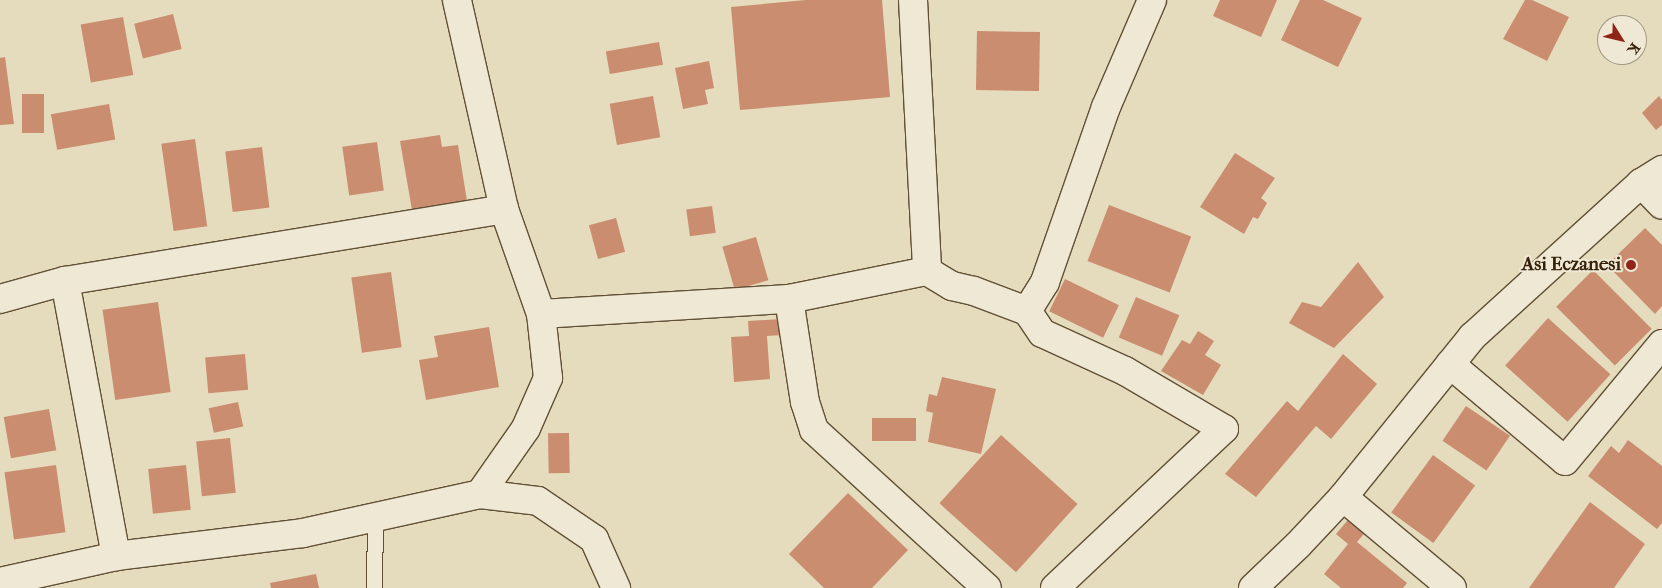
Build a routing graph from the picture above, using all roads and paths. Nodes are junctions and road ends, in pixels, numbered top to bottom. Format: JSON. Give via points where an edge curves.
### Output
{"nodes":[{"id":1,"x":457,"y":0,"type":"edge"},
{"id":2,"x":913,"y":0,"type":"edge"},
{"id":3,"x":1152,"y":0,"type":"edge"},
{"id":4,"x":1652,"y":177,"type":"edge"},
{"id":5,"x":1662,"y":204,"type":"edge"},
{"id":6,"x":504,"y":210,"type":"junction"},
{"id":7,"x":926,"y":271,"type":"junction"},
{"id":8,"x":65,"y":281,"type":"junction"},
{"id":9,"x":0,"y":299,"type":"edge"},
{"id":10,"x":789,"y":299,"type":"junction"},
{"id":11,"x":1026,"y":311,"type":"junction"},
{"id":12,"x":541,"y":314,"type":"junction"},
{"id":13,"x":1662,"y":344,"type":"edge"},
{"id":14,"x":1450,"y":364,"type":"junction"},
{"id":15,"x":480,"y":494,"type":"junction"},
{"id":16,"x":1342,"y":497,"type":"junction"},
{"id":17,"x":375,"y":517,"type":"junction"},
{"id":18,"x":116,"y":556,"type":"junction"},
{"id":19,"x":0,"y":582,"type":"edge"},
{"id":20,"x":374,"y":588,"type":"edge"},
{"id":21,"x":616,"y":588,"type":"edge"},
{"id":22,"x":987,"y":588,"type":"edge"},
{"id":23,"x":1055,"y":588,"type":"edge"},
{"id":24,"x":1253,"y":588,"type":"edge"},
{"id":25,"x":1452,"y":588,"type":"edge"}],
"edges":[{"from":1,"to":6,"type":"street"},
{"from":2,"to":7,"type":"street"},
{"from":3,"to":11,"type":"street","via":[[1106,108],[1045,282]]},
{"from":4,"to":5,"type":"street"},
{"from":4,"to":14,"type":"street","via":[[1472,337]]},
{"from":6,"to":8,"type":"street"},
{"from":6,"to":12,"type":"street"},
{"from":7,"to":10,"type":"street"},
{"from":7,"to":11,"type":"street","via":[[952,286]]},
{"from":8,"to":9,"type":"street"},
{"from":8,"to":18,"type":"street"},
{"from":10,"to":12,"type":"street"},
{"from":10,"to":22,"type":"street","via":[[805,402],[814,430]]},
{"from":11,"to":23,"type":"street","via":[[1042,333],[1124,371],[1224,429]]},
{"from":12,"to":15,"type":"street","via":[[548,378],[526,428]]},
{"from":13,"to":14,"type":"street","via":[[1565,461]]},
{"from":14,"to":16,"type":"street"},
{"from":15,"to":17,"type":"street"},
{"from":15,"to":21,"type":"street","via":[[538,501],[594,539]]},
{"from":16,"to":24,"type":"street"},
{"from":16,"to":25,"type":"street"},
{"from":17,"to":18,"type":"street","via":[[303,533]]},
{"from":17,"to":20,"type":"lane"},
{"from":18,"to":19,"type":"street"}]}
